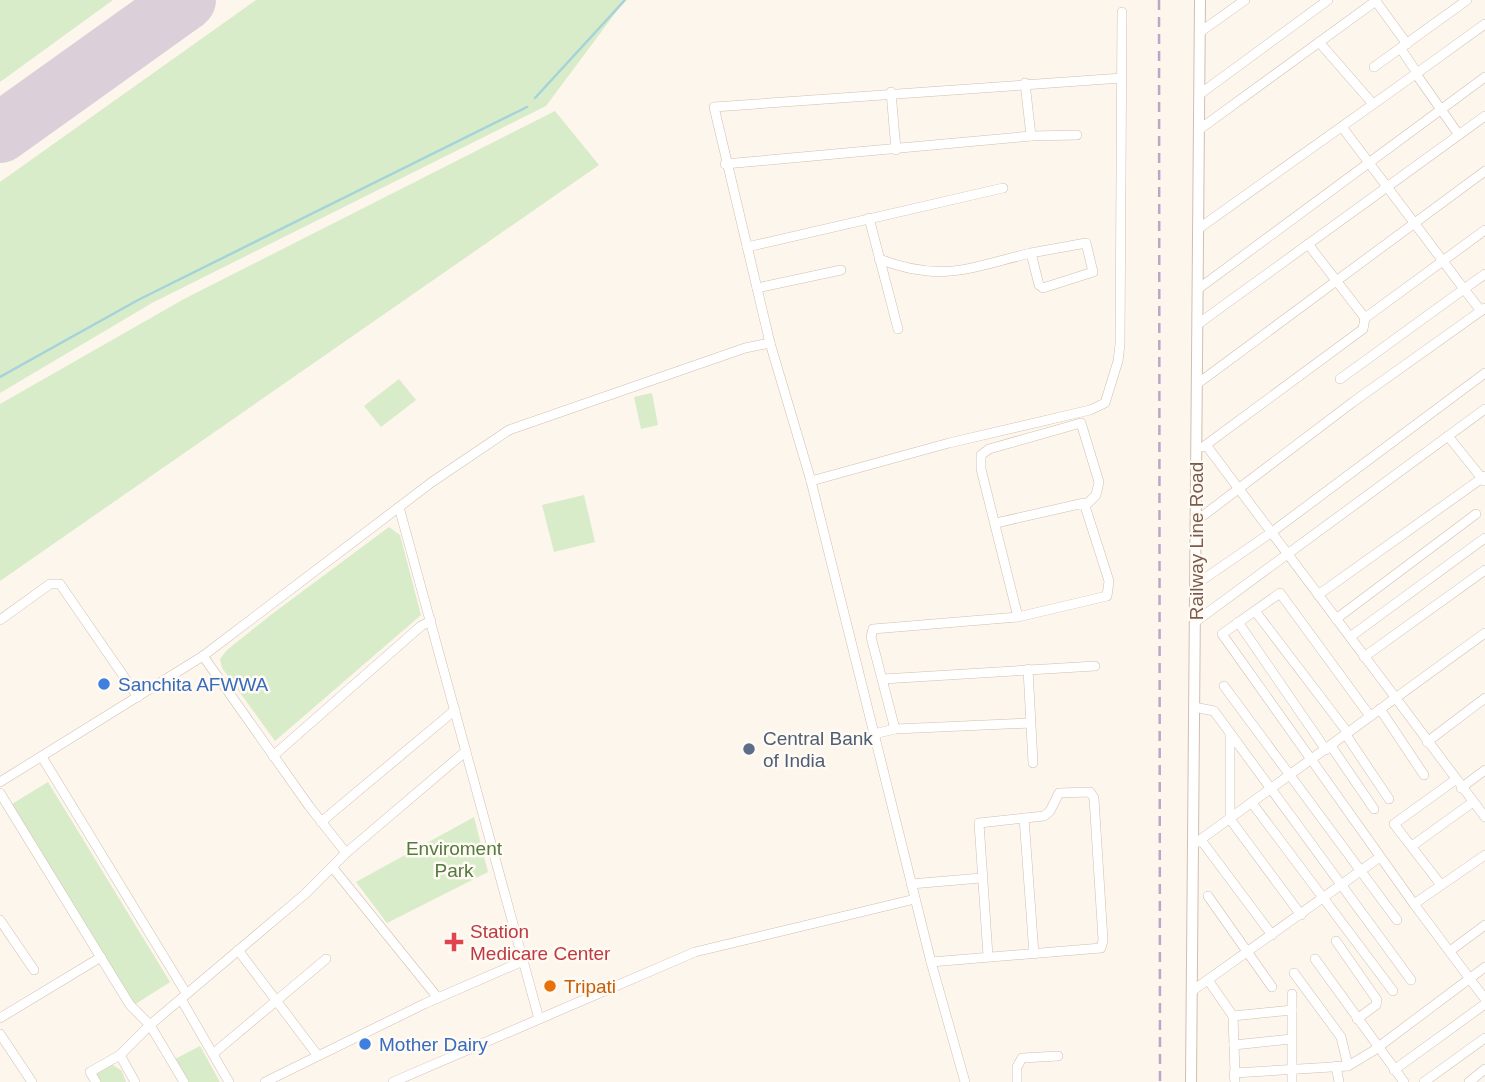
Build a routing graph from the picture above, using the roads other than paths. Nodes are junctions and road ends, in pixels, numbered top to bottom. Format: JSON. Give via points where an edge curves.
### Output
{"nodes":[{"id":1,"x":1201,"y":0,"type":"edge"},
{"id":2,"x":1245,"y":0,"type":"edge"},
{"id":3,"x":1328,"y":0,"type":"edge"},
{"id":4,"x":1376,"y":0,"type":"edge"},
{"id":5,"x":1467,"y":0,"type":"edge"},
{"id":6,"x":1122,"y":12,"type":"dead end"},
{"id":7,"x":1485,"y":24,"type":"edge"},
{"id":8,"x":1200,"y":32,"type":"junction"},
{"id":9,"x":1320,"y":42,"type":"junction"},
{"id":10,"x":1404,"y":47,"type":"junction"},
{"id":11,"x":1374,"y":67,"type":"dead end"},
{"id":12,"x":1416,"y":73,"type":"junction"},
{"id":13,"x":1485,"y":77,"type":"edge"},
{"id":14,"x":1122,"y":78,"type":"junction"},
{"id":15,"x":1025,"y":83,"type":"junction"},
{"id":16,"x":891,"y":92,"type":"junction"},
{"id":17,"x":1200,"y":94,"type":"junction"},
{"id":18,"x":1373,"y":104,"type":"junction"},
{"id":19,"x":1441,"y":109,"type":"junction"},
{"id":20,"x":1485,"y":116,"type":"edge"},
{"id":21,"x":1342,"y":127,"type":"junction"},
{"id":22,"x":1200,"y":129,"type":"junction"},
{"id":23,"x":1077,"y":135,"type":"dead end"},
{"id":24,"x":1459,"y":135,"type":"junction"},
{"id":25,"x":1031,"y":136,"type":"junction"},
{"id":26,"x":895,"y":150,"type":"junction"},
{"id":27,"x":1368,"y":163,"type":"junction"},
{"id":28,"x":725,"y":164,"type":"junction"},
{"id":29,"x":1485,"y":171,"type":"edge"},
{"id":30,"x":1386,"y":187,"type":"junction"},
{"id":31,"x":1003,"y":188,"type":"dead end"},
{"id":32,"x":869,"y":218,"type":"junction"},
{"id":33,"x":1413,"y":224,"type":"junction"},
{"id":34,"x":1198,"y":229,"type":"junction"},
{"id":35,"x":1485,"y":230,"type":"edge"},
{"id":36,"x":1308,"y":244,"type":"junction"},
{"id":37,"x":747,"y":247,"type":"junction"},
{"id":38,"x":1031,"y":253,"type":"junction"},
{"id":39,"x":879,"y":259,"type":"junction"},
{"id":40,"x":1444,"y":261,"type":"junction"},
{"id":41,"x":841,"y":270,"type":"dead end"},
{"id":42,"x":1485,"y":274,"type":"edge"},
{"id":43,"x":1335,"y":280,"type":"junction"},
{"id":44,"x":758,"y":288,"type":"junction"},
{"id":45,"x":1198,"y":289,"type":"junction"},
{"id":46,"x":1464,"y":289,"type":"junction"},
{"id":47,"x":1483,"y":313,"type":"edge"},
{"id":48,"x":1365,"y":318,"type":"junction"},
{"id":49,"x":1198,"y":324,"type":"junction"},
{"id":50,"x":898,"y":329,"type":"dead end"},
{"id":51,"x":770,"y":342,"type":"junction"},
{"id":52,"x":1485,"y":373,"type":"edge"},
{"id":53,"x":1340,"y":379,"type":"dead end"},
{"id":54,"x":1197,"y":384,"type":"junction"},
{"id":55,"x":1485,"y":409,"type":"edge"},
{"id":56,"x":1448,"y":436,"type":"junction"},
{"id":57,"x":1201,"y":449,"type":"junction"},
{"id":58,"x":1484,"y":479,"type":"edge"},
{"id":59,"x":811,"y":481,"type":"junction"},
{"id":60,"x":1239,"y":490,"type":"junction"},
{"id":61,"x":1086,"y":505,"type":"junction"},
{"id":62,"x":399,"y":507,"type":"junction"},
{"id":63,"x":1476,"y":514,"type":"dead end"},
{"id":64,"x":1196,"y":521,"type":"junction"},
{"id":65,"x":996,"y":523,"type":"junction"},
{"id":66,"x":1272,"y":532,"type":"junction"},
{"id":67,"x":1485,"y":538,"type":"edge"},
{"id":68,"x":1288,"y":554,"type":"junction"},
{"id":69,"x":1485,"y":570,"type":"edge"},
{"id":70,"x":1195,"y":585,"type":"junction"},
{"id":71,"x":1318,"y":595,"type":"junction"},
{"id":72,"x":1255,"y":611,"type":"junction"},
{"id":73,"x":1018,"y":617,"type":"junction"},
{"id":74,"x":1336,"y":619,"type":"junction"},
{"id":75,"x":0,"y":620,"type":"edge"},
{"id":76,"x":431,"y":621,"type":"junction"},
{"id":77,"x":1195,"y":622,"type":"junction"},
{"id":78,"x":1238,"y":622,"type":"junction"},
{"id":79,"x":1485,"y":634,"type":"edge"},
{"id":80,"x":1350,"y":637,"type":"junction"},
{"id":81,"x":203,"y":656,"type":"junction"},
{"id":82,"x":1364,"y":657,"type":"junction"},
{"id":83,"x":1095,"y":666,"type":"dead end"},
{"id":84,"x":1028,"y":669,"type":"junction"},
{"id":85,"x":883,"y":680,"type":"junction"},
{"id":86,"x":1224,"y":686,"type":"dead end"},
{"id":87,"x":138,"y":697,"type":"junction"},
{"id":88,"x":1394,"y":698,"type":"junction"},
{"id":89,"x":1485,"y":698,"type":"edge"},
{"id":90,"x":1194,"y":707,"type":"junction"},
{"id":91,"x":1380,"y":709,"type":"junction"},
{"id":92,"x":455,"y":710,"type":"junction"},
{"id":93,"x":1370,"y":716,"type":"junction"},
{"id":94,"x":1030,"y":723,"type":"junction"},
{"id":95,"x":895,"y":729,"type":"junction"},
{"id":96,"x":1230,"y":733,"type":"junction"},
{"id":97,"x":874,"y":734,"type":"junction"},
{"id":98,"x":1347,"y":734,"type":"junction"},
{"id":99,"x":1427,"y":742,"type":"junction"},
{"id":100,"x":1329,"y":748,"type":"junction"},
{"id":101,"x":466,"y":751,"type":"junction"},
{"id":102,"x":273,"y":756,"type":"junction"},
{"id":103,"x":42,"y":757,"type":"junction"},
{"id":104,"x":1311,"y":760,"type":"junction"},
{"id":105,"x":1032,"y":763,"type":"dead end"},
{"id":106,"x":1485,"y":770,"type":"edge"},
{"id":107,"x":1424,"y":775,"type":"dead end"},
{"id":108,"x":1290,"y":776,"type":"junction"},
{"id":109,"x":0,"y":782,"type":"edge"},
{"id":110,"x":1458,"y":784,"type":"junction"},
{"id":111,"x":1272,"y":789,"type":"junction"},
{"id":112,"x":0,"y":793,"type":"edge"},
{"id":113,"x":1389,"y":799,"type":"dead end"},
{"id":114,"x":1473,"y":802,"type":"junction"},
{"id":115,"x":1252,"y":803,"type":"junction"},
{"id":116,"x":1374,"y":809,"type":"dead end"},
{"id":117,"x":1485,"y":817,"type":"edge"},
{"id":118,"x":1024,"y":818,"type":"junction"},
{"id":119,"x":1230,"y":819,"type":"junction"},
{"id":120,"x":321,"y":822,"type":"junction"},
{"id":121,"x":1197,"y":843,"type":"junction"},
{"id":122,"x":1412,"y":846,"type":"junction"},
{"id":123,"x":346,"y":853,"type":"junction"},
{"id":124,"x":1485,"y":855,"type":"edge"},
{"id":125,"x":1380,"y":857,"type":"junction"},
{"id":126,"x":333,"y":868,"type":"junction"},
{"id":127,"x":1360,"y":871,"type":"junction"},
{"id":128,"x":981,"y":878,"type":"junction"},
{"id":129,"x":911,"y":884,"type":"junction"},
{"id":130,"x":1441,"y":885,"type":"junction"},
{"id":131,"x":1341,"y":886,"type":"junction"},
{"id":132,"x":1208,"y":896,"type":"dead end"},
{"id":133,"x":915,"y":899,"type":"junction"},
{"id":134,"x":1323,"y":899,"type":"junction"},
{"id":135,"x":1414,"y":904,"type":"junction"},
{"id":136,"x":1301,"y":915,"type":"junction"},
{"id":137,"x":0,"y":920,"type":"edge"},
{"id":138,"x":1397,"y":920,"type":"dead end"},
{"id":139,"x":1485,"y":925,"type":"edge"},
{"id":140,"x":1272,"y":935,"type":"junction"},
{"id":141,"x":1336,"y":941,"type":"dead end"},
{"id":142,"x":238,"y":950,"type":"junction"},
{"id":143,"x":1450,"y":951,"type":"junction"},
{"id":144,"x":1248,"y":952,"type":"junction"},
{"id":145,"x":1034,"y":954,"type":"junction"},
{"id":146,"x":988,"y":956,"type":"junction"},
{"id":147,"x":101,"y":957,"type":"junction"},
{"id":148,"x":326,"y":959,"type":"dead end"},
{"id":149,"x":1315,"y":959,"type":"dead end"},
{"id":150,"x":523,"y":961,"type":"junction"},
{"id":151,"x":931,"y":962,"type":"junction"},
{"id":152,"x":1485,"y":967,"type":"edge"},
{"id":153,"x":34,"y":970,"type":"dead end"},
{"id":154,"x":1294,"y":973,"type":"dead end"},
{"id":155,"x":1470,"y":978,"type":"junction"},
{"id":156,"x":1411,"y":979,"type":"dead end"},
{"id":157,"x":1208,"y":980,"type":"junction"},
{"id":158,"x":1272,"y":987,"type":"dead end"},
{"id":159,"x":1192,"y":991,"type":"junction"},
{"id":160,"x":1393,"y":991,"type":"dead end"},
{"id":161,"x":1292,"y":995,"type":"dead end"},
{"id":162,"x":184,"y":996,"type":"junction"},
{"id":163,"x":438,"y":998,"type":"junction"},
{"id":164,"x":277,"y":999,"type":"junction"},
{"id":165,"x":1485,"y":1001,"type":"edge"},
{"id":166,"x":1292,"y":1010,"type":"junction"},
{"id":167,"x":1233,"y":1016,"type":"junction"},
{"id":168,"x":0,"y":1018,"type":"edge"},
{"id":169,"x":539,"y":1019,"type":"junction"},
{"id":170,"x":1357,"y":1020,"type":"junction"},
{"id":171,"x":150,"y":1025,"type":"junction"},
{"id":172,"x":0,"y":1034,"type":"edge"},
{"id":173,"x":1485,"y":1038,"type":"edge"},
{"id":174,"x":1291,"y":1039,"type":"junction"},
{"id":175,"x":1234,"y":1045,"type":"junction"},
{"id":176,"x":1378,"y":1048,"type":"junction"},
{"id":177,"x":214,"y":1053,"type":"junction"},
{"id":178,"x":120,"y":1055,"type":"junction"},
{"id":179,"x":318,"y":1056,"type":"junction"},
{"id":180,"x":1058,"y":1056,"type":"dead end"},
{"id":181,"x":1336,"y":1066,"type":"junction"},
{"id":182,"x":1348,"y":1066,"type":"junction"},
{"id":183,"x":1292,"y":1069,"type":"junction"},
{"id":184,"x":1485,"y":1069,"type":"edge"},
{"id":185,"x":1394,"y":1070,"type":"junction"},
{"id":186,"x":1235,"y":1077,"type":"edge"},
{"id":187,"x":32,"y":1082,"type":"edge"},
{"id":188,"x":96,"y":1082,"type":"edge"},
{"id":189,"x":135,"y":1082,"type":"edge"},
{"id":190,"x":184,"y":1082,"type":"edge"},
{"id":191,"x":229,"y":1082,"type":"edge"},
{"id":192,"x":265,"y":1082,"type":"edge"},
{"id":193,"x":393,"y":1082,"type":"edge"},
{"id":194,"x":965,"y":1082,"type":"edge"},
{"id":195,"x":1017,"y":1082,"type":"edge"},
{"id":196,"x":1191,"y":1082,"type":"edge"},
{"id":197,"x":1293,"y":1082,"type":"edge"},
{"id":198,"x":1339,"y":1082,"type":"edge"},
{"id":199,"x":1404,"y":1082,"type":"edge"},
{"id":200,"x":1424,"y":1082,"type":"edge"},
{"id":201,"x":1469,"y":1082,"type":"edge"}],
"edges":[{"from":1,"to":8,"type":"street","name":"Railway Line Road"},
{"from":2,"to":8,"type":"street"},
{"from":3,"to":17,"type":"street"},
{"from":4,"to":9,"type":"street"},
{"from":4,"to":10,"type":"street"},
{"from":5,"to":10,"type":"street"},
{"from":6,"to":14,"type":"street"},
{"from":7,"to":12,"type":"street"},
{"from":8,"to":17,"type":"street","name":"Railway Line Road"},
{"from":9,"to":18,"type":"street"},
{"from":9,"to":22,"type":"street"},
{"from":10,"to":11,"type":"street"},
{"from":10,"to":12,"type":"street"},
{"from":12,"to":18,"type":"street"},
{"from":12,"to":19,"type":"street"},
{"from":13,"to":19,"type":"street"},
{"from":14,"to":15,"type":"street"},
{"from":14,"to":59,"type":"street","via":[[1120,344],[1105,403]]},
{"from":15,"to":16,"type":"street"},
{"from":15,"to":25,"type":"street"},
{"from":16,"to":26,"type":"street"},
{"from":16,"to":28,"type":"street","via":[[714,105]]},
{"from":17,"to":22,"type":"street","name":"Railway Line Road"},
{"from":18,"to":21,"type":"street"},
{"from":19,"to":24,"type":"street"},
{"from":19,"to":27,"type":"street"},
{"from":20,"to":24,"type":"street"},
{"from":21,"to":27,"type":"street"},
{"from":21,"to":34,"type":"street"},
{"from":22,"to":34,"type":"street","name":"Railway Line Road"},
{"from":23,"to":25,"type":"street"},
{"from":24,"to":30,"type":"street"},
{"from":25,"to":26,"type":"street"},
{"from":26,"to":28,"type":"street"},
{"from":27,"to":30,"type":"street"},
{"from":27,"to":45,"type":"street"},
{"from":28,"to":37,"type":"street"},
{"from":29,"to":33,"type":"street"},
{"from":30,"to":33,"type":"street"},
{"from":30,"to":36,"type":"street"},
{"from":31,"to":32,"type":"street"},
{"from":32,"to":37,"type":"street"},
{"from":32,"to":39,"type":"street"},
{"from":33,"to":40,"type":"street"},
{"from":33,"to":43,"type":"street"},
{"from":34,"to":45,"type":"street","name":"Railway Line Road"},
{"from":35,"to":40,"type":"street"},
{"from":36,"to":43,"type":"street"},
{"from":36,"to":49,"type":"street"},
{"from":37,"to":44,"type":"street"},
{"from":38,"to":38,"type":"street","via":[[1043,288],[1093,272],[1086,243]]},
{"from":38,"to":39,"type":"street","via":[[942,273],[911,270]]},
{"from":39,"to":50,"type":"street"},
{"from":40,"to":46,"type":"street"},
{"from":40,"to":48,"type":"street"},
{"from":41,"to":44,"type":"street"},
{"from":42,"to":46,"type":"street"},
{"from":43,"to":48,"type":"street"},
{"from":43,"to":54,"type":"street"},
{"from":44,"to":51,"type":"street"},
{"from":45,"to":49,"type":"street","name":"Railway Line Road"},
{"from":46,"to":47,"type":"street"},
{"from":46,"to":53,"type":"street"},
{"from":47,"to":60,"type":"street","via":[[1353,402]]},
{"from":48,"to":57,"type":"street","via":[[1363,329]]},
{"from":49,"to":54,"type":"street","name":"Railway Line Road"},
{"from":51,"to":59,"type":"street"},
{"from":51,"to":62,"type":"street","via":[[509,430]]},
{"from":52,"to":66,"type":"street"},
{"from":54,"to":57,"type":"street","name":"Railway Line Road"},
{"from":55,"to":56,"type":"street"},
{"from":56,"to":58,"type":"street"},
{"from":56,"to":68,"type":"street"},
{"from":57,"to":60,"type":"street"},
{"from":57,"to":64,"type":"street","name":"Railway Line Road"},
{"from":58,"to":71,"type":"street"},
{"from":59,"to":97,"type":"street"},
{"from":60,"to":64,"type":"street"},
{"from":60,"to":66,"type":"street"},
{"from":61,"to":65,"type":"street","via":[[1079,502]]},
{"from":61,"to":65,"type":"street","via":[[1096,495],[1099,482],[1079,422],[982,453],[980,465]]},
{"from":61,"to":73,"type":"street","via":[[1109,581],[1107,596]]},
{"from":62,"to":76,"type":"street"},
{"from":62,"to":81,"type":"street"},
{"from":63,"to":74,"type":"street"},
{"from":64,"to":70,"type":"street","name":"Railway Line Road"},
{"from":65,"to":73,"type":"street"},
{"from":66,"to":68,"type":"street"},
{"from":66,"to":70,"type":"street"},
{"from":67,"to":80,"type":"street"},
{"from":68,"to":71,"type":"street"},
{"from":68,"to":77,"type":"street"},
{"from":69,"to":82,"type":"street"},
{"from":70,"to":77,"type":"street","name":"Railway Line Road"},
{"from":71,"to":74,"type":"street"},
{"from":72,"to":78,"type":"street"},
{"from":72,"to":93,"type":"street","via":[[1280,593]]},
{"from":72,"to":98,"type":"street"},
{"from":73,"to":85,"type":"street","via":[[873,629],[871,637]]},
{"from":74,"to":80,"type":"street"},
{"from":75,"to":87,"type":"street","via":[[50,584],[60,584]]},
{"from":76,"to":92,"type":"street"},
{"from":76,"to":102,"type":"street"},
{"from":77,"to":90,"type":"street","name":"Railway Line Road"},
{"from":78,"to":100,"type":"street"},
{"from":78,"to":104,"type":"street","via":[[1222,636]]},
{"from":79,"to":88,"type":"street"},
{"from":80,"to":82,"type":"street"},
{"from":81,"to":87,"type":"street"},
{"from":81,"to":102,"type":"street"},
{"from":82,"to":88,"type":"street"},
{"from":83,"to":84,"type":"street"},
{"from":84,"to":85,"type":"street"},
{"from":84,"to":94,"type":"street"},
{"from":85,"to":95,"type":"street"},
{"from":86,"to":108,"type":"street"},
{"from":87,"to":103,"type":"street"},
{"from":88,"to":91,"type":"street"},
{"from":88,"to":99,"type":"street"},
{"from":89,"to":99,"type":"street"},
{"from":90,"to":96,"type":"street","via":[[1211,709]]},
{"from":90,"to":121,"type":"street","name":"Railway Line Road"},
{"from":91,"to":93,"type":"street"},
{"from":91,"to":107,"type":"street"},
{"from":92,"to":101,"type":"street"},
{"from":92,"to":120,"type":"street"},
{"from":93,"to":98,"type":"street"},
{"from":94,"to":95,"type":"street"},
{"from":94,"to":105,"type":"street"},
{"from":95,"to":97,"type":"street"},
{"from":96,"to":111,"type":"street"},
{"from":96,"to":119,"type":"street"},
{"from":97,"to":129,"type":"street"},
{"from":98,"to":100,"type":"street"},
{"from":98,"to":113,"type":"street"},
{"from":99,"to":110,"type":"street"},
{"from":100,"to":104,"type":"street"},
{"from":100,"to":116,"type":"street"},
{"from":101,"to":123,"type":"street"},
{"from":101,"to":150,"type":"street"},
{"from":102,"to":120,"type":"street"},
{"from":103,"to":109,"type":"street"},
{"from":103,"to":162,"type":"street"},
{"from":104,"to":108,"type":"street"},
{"from":104,"to":125,"type":"street"},
{"from":106,"to":110,"type":"street"},
{"from":108,"to":111,"type":"street"},
{"from":108,"to":127,"type":"street"},
{"from":110,"to":114,"type":"street"},
{"from":110,"to":122,"type":"street","via":[[1394,824]]},
{"from":111,"to":115,"type":"street"},
{"from":111,"to":131,"type":"street"},
{"from":112,"to":147,"type":"street"},
{"from":114,"to":117,"type":"street"},
{"from":114,"to":122,"type":"street"},
{"from":115,"to":119,"type":"street"},
{"from":115,"to":134,"type":"street"},
{"from":118,"to":128,"type":"street","via":[[979,822]]},
{"from":118,"to":145,"type":"street"},
{"from":118,"to":145,"type":"street","via":[[1049,814],[1056,796],[1063,792],[1088,790],[1094,798],[1102,946]]},
{"from":119,"to":121,"type":"street"},
{"from":119,"to":136,"type":"street"},
{"from":120,"to":123,"type":"street"},
{"from":121,"to":140,"type":"street"},
{"from":121,"to":159,"type":"street","name":"Railway Line Road"},
{"from":122,"to":130,"type":"street"},
{"from":123,"to":126,"type":"street"},
{"from":124,"to":130,"type":"street"},
{"from":125,"to":127,"type":"street"},
{"from":125,"to":135,"type":"street"},
{"from":126,"to":142,"type":"street"},
{"from":126,"to":163,"type":"street"},
{"from":127,"to":131,"type":"street"},
{"from":127,"to":138,"type":"street"},
{"from":128,"to":129,"type":"street"},
{"from":128,"to":146,"type":"street"},
{"from":129,"to":133,"type":"street"},
{"from":130,"to":135,"type":"street"},
{"from":131,"to":134,"type":"street"},
{"from":131,"to":156,"type":"street"},
{"from":132,"to":144,"type":"street"},
{"from":133,"to":151,"type":"street"},
{"from":133,"to":169,"type":"street","via":[[695,951]]},
{"from":134,"to":136,"type":"street"},
{"from":134,"to":160,"type":"street"},
{"from":135,"to":143,"type":"street"},
{"from":136,"to":140,"type":"street"},
{"from":137,"to":153,"type":"street"},
{"from":139,"to":143,"type":"street"},
{"from":140,"to":144,"type":"street"},
{"from":141,"to":170,"type":"street","via":[[1377,1000]]},
{"from":142,"to":162,"type":"street"},
{"from":142,"to":164,"type":"street"},
{"from":143,"to":155,"type":"street"},
{"from":144,"to":157,"type":"street"},
{"from":144,"to":158,"type":"street"},
{"from":145,"to":146,"type":"street"},
{"from":146,"to":151,"type":"street"},
{"from":147,"to":168,"type":"street"},
{"from":147,"to":171,"type":"street","via":[[130,1005]]},
{"from":148,"to":164,"type":"street"},
{"from":149,"to":170,"type":"street"},
{"from":150,"to":163,"type":"street"},
{"from":150,"to":169,"type":"street"},
{"from":151,"to":194,"type":"street"},
{"from":152,"to":155,"type":"street"},
{"from":154,"to":182,"type":"street","via":[[1340,1037]]},
{"from":155,"to":165,"type":"street"},
{"from":155,"to":176,"type":"street"},
{"from":157,"to":159,"type":"street"},
{"from":157,"to":167,"type":"street"},
{"from":159,"to":196,"type":"street","name":"Railway Line Road"},
{"from":161,"to":166,"type":"street"},
{"from":162,"to":171,"type":"street"},
{"from":162,"to":177,"type":"street"},
{"from":163,"to":179,"type":"street"},
{"from":164,"to":177,"type":"street"},
{"from":164,"to":179,"type":"street"},
{"from":165,"to":185,"type":"street"},
{"from":166,"to":167,"type":"street"},
{"from":166,"to":174,"type":"street"},
{"from":167,"to":175,"type":"street"},
{"from":169,"to":193,"type":"street"},
{"from":170,"to":176,"type":"street"},
{"from":171,"to":178,"type":"street"},
{"from":171,"to":190,"type":"street"},
{"from":172,"to":187,"type":"street"},
{"from":173,"to":200,"type":"street"},
{"from":174,"to":175,"type":"street"},
{"from":174,"to":183,"type":"street"},
{"from":175,"to":186,"type":"street"},
{"from":176,"to":182,"type":"street"},
{"from":176,"to":185,"type":"street"},
{"from":177,"to":191,"type":"street"},
{"from":178,"to":188,"type":"street","via":[[90,1072]]},
{"from":178,"to":189,"type":"street"},
{"from":179,"to":192,"type":"street"},
{"from":180,"to":195,"type":"street","via":[[1022,1058]]},
{"from":181,"to":182,"type":"street"},
{"from":181,"to":183,"type":"street"},
{"from":181,"to":198,"type":"street"},
{"from":183,"to":186,"type":"street"},
{"from":183,"to":197,"type":"street"},
{"from":184,"to":201,"type":"street"},
{"from":185,"to":199,"type":"street"}]}
